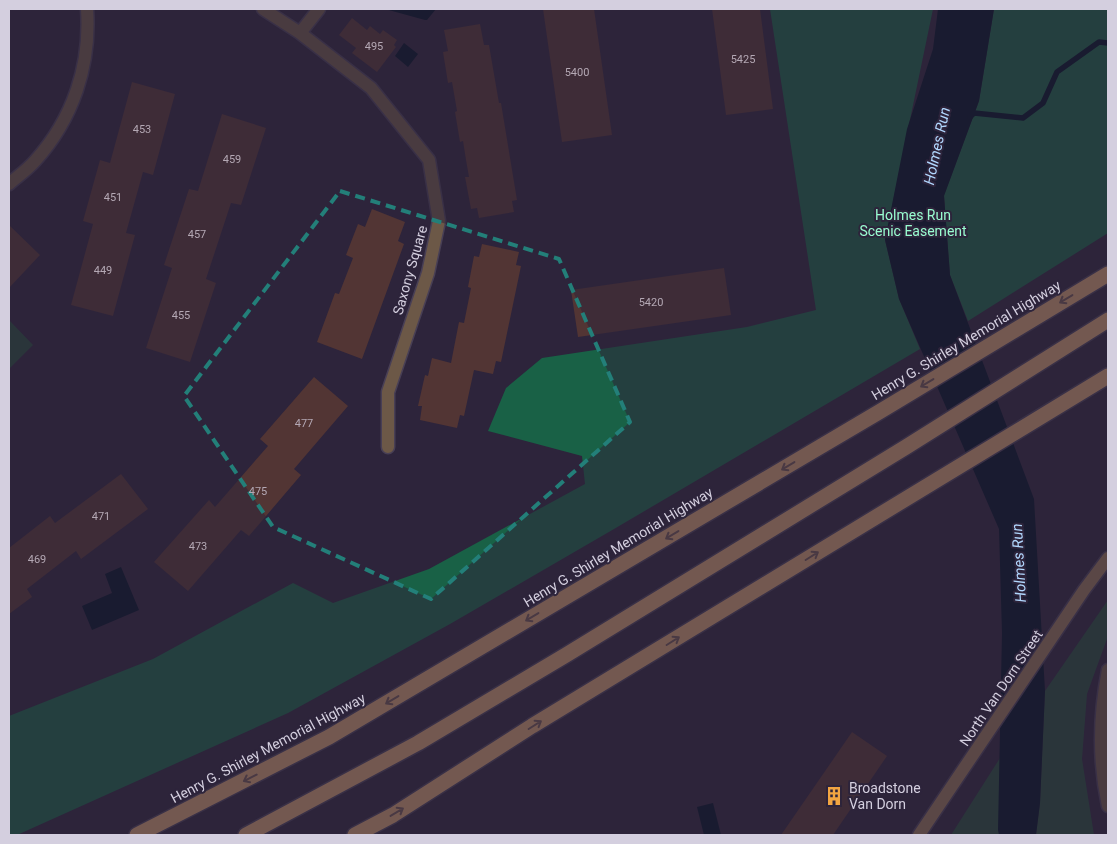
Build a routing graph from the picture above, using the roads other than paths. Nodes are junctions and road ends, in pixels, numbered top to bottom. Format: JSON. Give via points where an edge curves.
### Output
{"nodes":[{"id":1,"x":87,"y":9,"type":"edge"},
{"id":2,"x":263,"y":9,"type":"edge"},
{"id":3,"x":319,"y":9,"type":"edge"},
{"id":4,"x":300,"y":33,"type":"junction"},
{"id":5,"x":9,"y":184,"type":"edge"},
{"id":6,"x":1108,"y":274,"type":"edge"},
{"id":7,"x":1108,"y":320,"type":"edge"},
{"id":8,"x":1108,"y":376,"type":"edge"},
{"id":9,"x":388,"y":447,"type":"dead end"},
{"id":10,"x":1108,"y":558,"type":"edge"},
{"id":11,"x":1108,"y":670,"type":"edge"},
{"id":12,"x":1108,"y":806,"type":"edge"},
{"id":13,"x":137,"y":835,"type":"edge"},
{"id":14,"x":246,"y":835,"type":"edge"},
{"id":15,"x":354,"y":835,"type":"edge"},
{"id":16,"x":919,"y":835,"type":"edge"}],
"edges":[{"from":1,"to":5,"type":"street","via":[[85,66],[75,96],[58,132],[34,162]]},
{"from":2,"to":4,"type":"street","name":"Saxony Square"},
{"from":3,"to":4,"type":"street"},
{"from":4,"to":9,"type":"street","name":"Saxony Square","via":[[371,88],[429,160],[439,221],[428,273],[388,392]]},
{"from":6,"to":13,"type":"highway","name":"Henry G. Shirley Memorial Highway","one_way":true,"via":[[329,738]]},
{"from":7,"to":14,"type":"highway","via":[[566,655],[418,743]]},
{"from":15,"to":8,"type":"highway","one_way":true,"via":[[394,815],[532,726]]},
{"from":10,"to":16,"type":"main road","name":"North Van Dorn Street"},
{"from":11,"to":12,"type":"street","via":[[1100,733]]}]}
